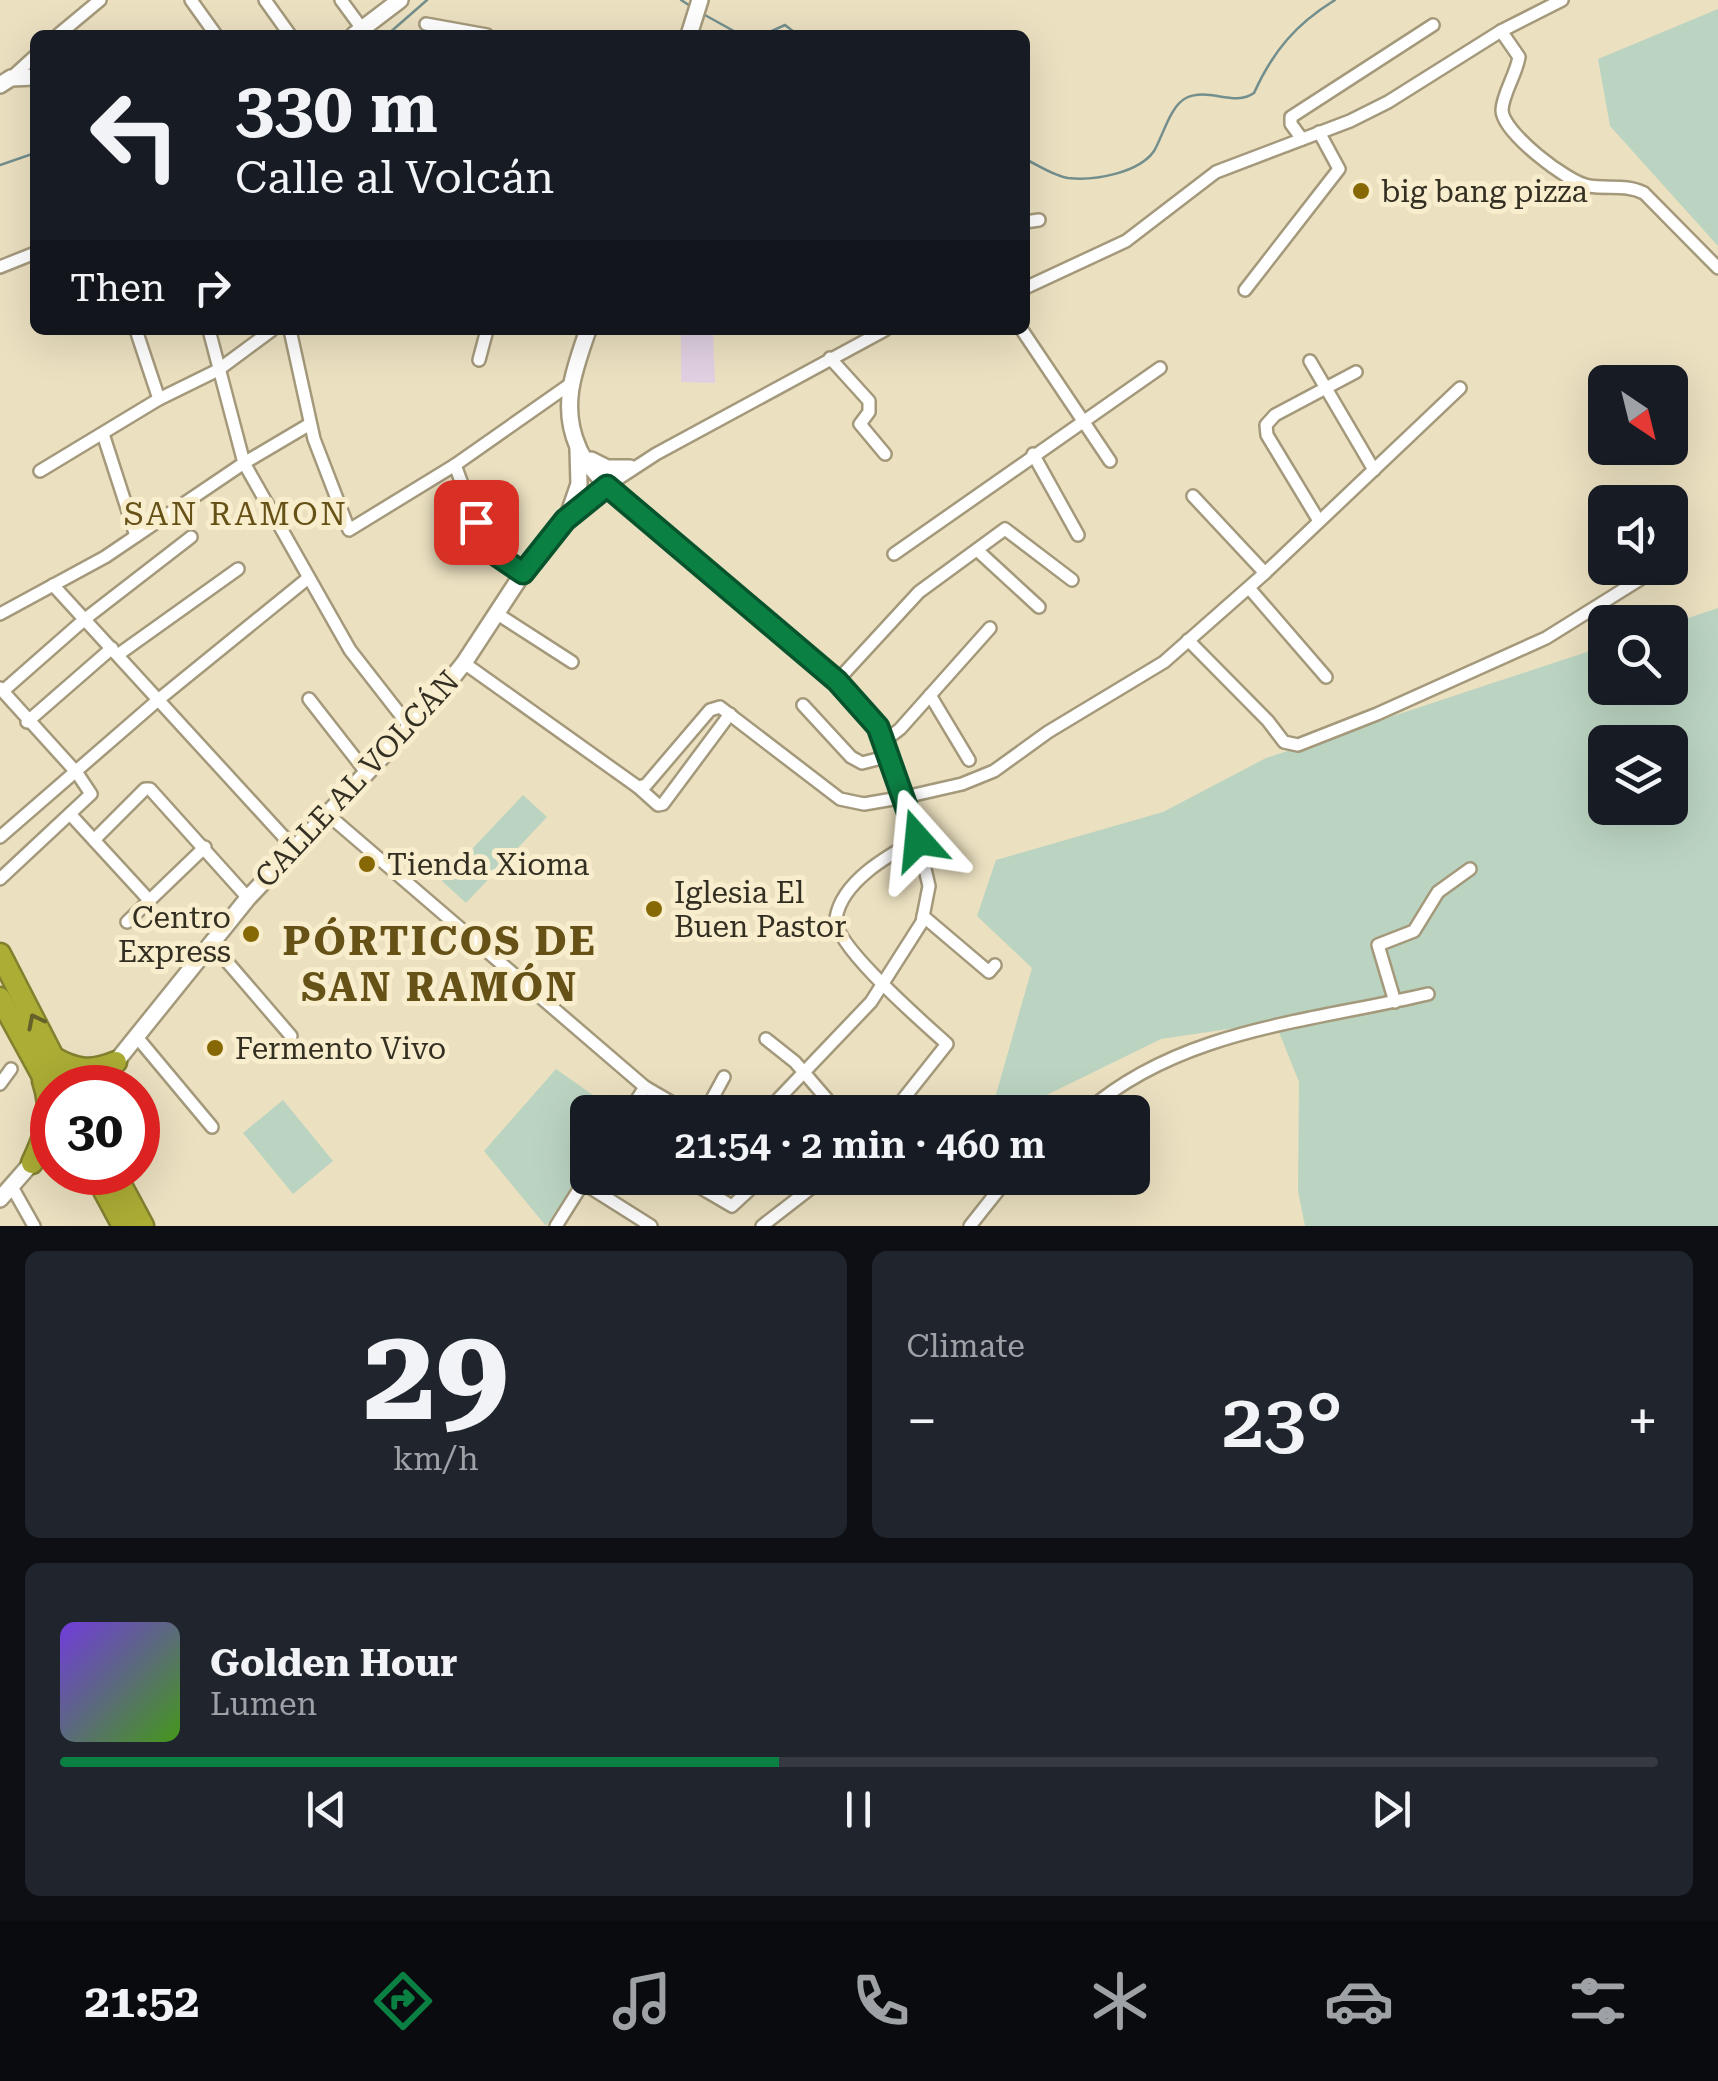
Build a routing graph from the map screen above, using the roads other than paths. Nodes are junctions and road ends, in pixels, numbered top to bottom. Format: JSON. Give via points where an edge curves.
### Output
{"nodes":[{"id":1,"x":100,"y":0,"type":"edge"},
{"id":2,"x":191,"y":0,"type":"edge"},
{"id":3,"x":265,"y":0,"type":"edge"},
{"id":4,"x":342,"y":0,"type":"edge"},
{"id":5,"x":400,"y":0,"type":"edge"},
{"id":6,"x":700,"y":0,"type":"edge"},
{"id":7,"x":1562,"y":0,"type":"edge"},
{"id":8,"x":426,"y":24,"type":"dead end"},
{"id":9,"x":1433,"y":25,"type":"dead end"},
{"id":10,"x":691,"y":28,"type":"edge"},
{"id":11,"x":64,"y":30,"type":"edge"},
{"id":12,"x":212,"y":30,"type":"edge"},
{"id":13,"x":286,"y":30,"type":"edge"},
{"id":14,"x":357,"y":30,"type":"edge"},
{"id":15,"x":361,"y":30,"type":"edge"},
{"id":16,"x":459,"y":30,"type":"edge"},
{"id":17,"x":1501,"y":31,"type":"junction"},
{"id":18,"x":30,"y":60,"type":"edge"},
{"id":19,"x":6,"y":81,"type":"edge"},
{"id":20,"x":1319,"y":132,"type":"junction"},
{"id":21,"x":1302,"y":139,"type":"junction"},
{"id":22,"x":1040,"y":220,"type":"dead end"},
{"id":23,"x":1030,"y":221,"type":"edge"},
{"id":24,"x":30,"y":255,"type":"edge"},
{"id":25,"x":0,"y":267,"type":"edge"},
{"id":26,"x":1718,"y":268,"type":"edge"},
{"id":27,"x":1030,"y":286,"type":"edge"},
{"id":28,"x":1245,"y":290,"type":"dead end"},
{"id":29,"x":138,"y":335,"type":"edge"},
{"id":30,"x":209,"y":335,"type":"edge"},
{"id":31,"x":265,"y":335,"type":"edge"},
{"id":32,"x":291,"y":335,"type":"edge"},
{"id":33,"x":486,"y":335,"type":"edge"},
{"id":34,"x":586,"y":335,"type":"edge"},
{"id":35,"x":875,"y":335,"type":"edge"},
{"id":36,"x":1025,"y":335,"type":"edge"},
{"id":37,"x":830,"y":358,"type":"junction"},
{"id":38,"x":479,"y":360,"type":"dead end"},
{"id":39,"x":1310,"y":361,"type":"dead end"},
{"id":40,"x":1160,"y":368,"type":"dead end"},
{"id":41,"x":218,"y":370,"type":"junction"},
{"id":42,"x":1356,"y":372,"type":"dead end"},
{"id":43,"x":569,"y":385,"type":"junction"},
{"id":44,"x":1460,"y":388,"type":"dead end"},
{"id":45,"x":1327,"y":390,"type":"junction"},
{"id":46,"x":159,"y":399,"type":"junction"},
{"id":47,"x":1084,"y":419,"type":"junction"},
{"id":48,"x":310,"y":424,"type":"junction"},
{"id":49,"x":103,"y":434,"type":"junction"},
{"id":50,"x":582,"y":453,"type":"junction"},
{"id":51,"x":885,"y":454,"type":"dead end"},
{"id":52,"x":1033,"y":454,"type":"junction"},
{"id":53,"x":1110,"y":461,"type":"dead end"},
{"id":54,"x":244,"y":464,"type":"junction"},
{"id":55,"x":456,"y":465,"type":"junction"},
{"id":56,"x":630,"y":468,"type":"junction"},
{"id":57,"x":1374,"y":470,"type":"junction"},
{"id":58,"x":40,"y":472,"type":"dead end"},
{"id":59,"x":607,"y":486,"type":"junction"},
{"id":60,"x":1193,"y":496,"type":"dead end"},
{"id":61,"x":565,"y":520,"type":"junction"},
{"id":62,"x":1320,"y":522,"type":"junction"},
{"id":63,"x":136,"y":536,"type":"junction"},
{"id":64,"x":1078,"y":536,"type":"dead end"},
{"id":65,"x":191,"y":538,"type":"dead end"},
{"id":66,"x":977,"y":550,"type":"junction"},
{"id":67,"x":894,"y":554,"type":"dead end"},
{"id":68,"x":238,"y":569,"type":"dead end"},
{"id":69,"x":523,"y":573,"type":"junction"},
{"id":70,"x":1265,"y":573,"type":"junction"},
{"id":71,"x":307,"y":579,"type":"junction"},
{"id":72,"x":1072,"y":580,"type":"dead end"},
{"id":73,"x":1631,"y":585,"type":"edge"},
{"id":74,"x":53,"y":586,"type":"junction"},
{"id":75,"x":1249,"y":588,"type":"junction"},
{"id":76,"x":1039,"y":607,"type":"dead end"},
{"id":77,"x":496,"y":613,"type":"junction"},
{"id":78,"x":0,"y":614,"type":"edge"},
{"id":79,"x":84,"y":619,"type":"junction"},
{"id":80,"x":990,"y":628,"type":"dead end"},
{"id":81,"x":1188,"y":640,"type":"junction"},
{"id":82,"x":115,"y":651,"type":"junction"},
{"id":83,"x":572,"y":662,"type":"dead end"},
{"id":84,"x":464,"y":663,"type":"junction"},
{"id":85,"x":1326,"y":677,"type":"dead end"},
{"id":86,"x":837,"y":681,"type":"junction"},
{"id":87,"x":2,"y":690,"type":"edge"},
{"id":88,"x":930,"y":696,"type":"junction"},
{"id":89,"x":309,"y":698,"type":"dead end"},
{"id":90,"x":158,"y":700,"type":"junction"},
{"id":91,"x":803,"y":705,"type":"dead end"},
{"id":92,"x":730,"y":714,"type":"junction"},
{"id":93,"x":27,"y":722,"type":"junction"},
{"id":94,"x":410,"y":727,"type":"junction"},
{"id":95,"x":883,"y":742,"type":"junction"},
{"id":96,"x":889,"y":756,"type":"junction"},
{"id":97,"x":969,"y":760,"type":"dead end"},
{"id":98,"x":366,"y":772,"type":"junction"},
{"id":99,"x":77,"y":773,"type":"junction"},
{"id":100,"x":638,"y":787,"type":"junction"},
{"id":101,"x":905,"y":797,"type":"junction"},
{"id":102,"x":326,"y":813,"type":"junction"},
{"id":103,"x":70,"y":814,"type":"junction"},
{"id":104,"x":0,"y":838,"type":"edge"},
{"id":105,"x":94,"y":840,"type":"junction"},
{"id":106,"x":918,"y":840,"type":"junction"},
{"id":107,"x":205,"y":846,"type":"junction"},
{"id":108,"x":293,"y":847,"type":"junction"},
{"id":109,"x":1470,"y":869,"type":"dead end"},
{"id":110,"x":0,"y":879,"type":"edge"},
{"id":111,"x":248,"y":898,"type":"junction"},
{"id":112,"x":149,"y":900,"type":"junction"},
{"id":113,"x":924,"y":916,"type":"junction"},
{"id":114,"x":127,"y":922,"type":"dead end"},
{"id":115,"x":212,"y":943,"type":"junction"},
{"id":116,"x":0,"y":954,"type":"edge"},
{"id":117,"x":996,"y":965,"type":"dead end"},
{"id":118,"x":882,"y":984,"type":"junction"},
{"id":119,"x":1428,"y":994,"type":"dead end"},
{"id":120,"x":0,"y":998,"type":"edge"},
{"id":121,"x":1395,"y":1002,"type":"junction"},
{"id":122,"x":136,"y":1036,"type":"junction"},
{"id":123,"x":290,"y":1036,"type":"dead end"},
{"id":124,"x":766,"y":1039,"type":"dead end"},
{"id":125,"x":116,"y":1062,"type":"junction"},
{"id":126,"x":47,"y":1064,"type":"junction"},
{"id":127,"x":114,"y":1065,"type":"edge"},
{"id":128,"x":115,"y":1065,"type":"edge"},
{"id":129,"x":11,"y":1069,"type":"dead end"},
{"id":130,"x":805,"y":1074,"type":"junction"},
{"id":131,"x":724,"y":1077,"type":"dead end"},
{"id":132,"x":0,"y":1084,"type":"edge"},
{"id":133,"x":646,"y":1087,"type":"junction"},
{"id":134,"x":641,"y":1095,"type":"edge"},
{"id":135,"x":659,"y":1095,"type":"edge"},
{"id":136,"x":714,"y":1095,"type":"edge"},
{"id":137,"x":785,"y":1095,"type":"edge"},
{"id":138,"x":823,"y":1095,"type":"edge"},
{"id":139,"x":906,"y":1095,"type":"edge"},
{"id":140,"x":1105,"y":1095,"type":"edge"},
{"id":141,"x":212,"y":1127,"type":"dead end"},
{"id":142,"x":30,"y":1172,"type":"edge"},
{"id":143,"x":6,"y":1193,"type":"edge"},
{"id":144,"x":106,"y":1195,"type":"edge"},
{"id":145,"x":126,"y":1195,"type":"edge"},
{"id":146,"x":576,"y":1195,"type":"edge"},
{"id":147,"x":606,"y":1195,"type":"edge"},
{"id":148,"x":713,"y":1195,"type":"edge"},
{"id":149,"x":744,"y":1195,"type":"edge"},
{"id":150,"x":802,"y":1195,"type":"edge"},
{"id":151,"x":995,"y":1195,"type":"edge"},
{"id":152,"x":34,"y":1226,"type":"edge"},
{"id":153,"x":122,"y":1226,"type":"edge"},
{"id":154,"x":143,"y":1226,"type":"edge"},
{"id":155,"x":556,"y":1226,"type":"edge"},
{"id":156,"x":650,"y":1226,"type":"edge"},
{"id":157,"x":762,"y":1226,"type":"edge"},
{"id":158,"x":970,"y":1226,"type":"edge"}],
"edges":[{"from":1,"to":11,"type":"street"},
{"from":2,"to":12,"type":"street"},
{"from":3,"to":13,"type":"street"},
{"from":4,"to":14,"type":"street"},
{"from":5,"to":15,"type":"main road"},
{"from":6,"to":10,"type":"main road"},
{"from":7,"to":17,"type":"street"},
{"from":8,"to":16,"type":"street"},
{"from":9,"to":21,"type":"street","via":[[1291,116]]},
{"from":17,"to":20,"type":"street","via":[[1388,102]]},
{"from":17,"to":26,"type":"street","via":[[1519,57],[1502,107],[1507,126],[1569,179],[1644,193]]},
{"from":18,"to":19,"type":"street"},
{"from":20,"to":21,"type":"street"},
{"from":20,"to":28,"type":"street","via":[[1339,169]]},
{"from":21,"to":27,"type":"street","via":[[1216,172],[1126,242]]},
{"from":22,"to":23,"type":"street"},
{"from":24,"to":25,"type":"street"},
{"from":29,"to":46,"type":"street"},
{"from":30,"to":41,"type":"street"},
{"from":31,"to":41,"type":"street"},
{"from":32,"to":48,"type":"street"},
{"from":33,"to":38,"type":"street"},
{"from":34,"to":43,"type":"main road"},
{"from":35,"to":37,"type":"street","name":"CALLE AL VOLCÁN"},
{"from":36,"to":47,"type":"street"},
{"from":37,"to":51,"type":"street","via":[[869,401],[860,424]]},
{"from":37,"to":56,"type":"street","name":"CALLE AL VOLCÁN"},
{"from":39,"to":45,"type":"street"},
{"from":40,"to":47,"type":"street"},
{"from":41,"to":46,"type":"street"},
{"from":41,"to":54,"type":"street"},
{"from":42,"to":45,"type":"street"},
{"from":43,"to":50,"type":"main road","via":[[569,414]]},
{"from":43,"to":55,"type":"street"},
{"from":44,"to":57,"type":"street"},
{"from":45,"to":57,"type":"street"},
{"from":45,"to":62,"type":"street","via":[[1266,425]]},
{"from":46,"to":49,"type":"street"},
{"from":47,"to":52,"type":"street"},
{"from":47,"to":53,"type":"street"},
{"from":48,"to":54,"type":"street"},
{"from":48,"to":55,"type":"street","via":[[349,530]]},
{"from":49,"to":58,"type":"street"},
{"from":49,"to":63,"type":"street"},
{"from":50,"to":56,"type":"main road","via":[[608,468]]},
{"from":50,"to":59,"type":"main road"},
{"from":50,"to":61,"type":"main road","via":[[578,490]]},
{"from":52,"to":64,"type":"street"},
{"from":52,"to":67,"type":"street"},
{"from":54,"to":63,"type":"street"},
{"from":54,"to":71,"type":"street"},
{"from":55,"to":69,"type":"street","via":[[495,554]]},
{"from":56,"to":59,"type":"street","name":"CALLE AL VOLCÁN"},
{"from":57,"to":62,"type":"street"},
{"from":59,"to":61,"type":"main road","name":"CALLE AL VOLCÁN"},
{"from":59,"to":86,"type":"street"},
{"from":60,"to":70,"type":"street"},
{"from":61,"to":69,"type":"main road","name":"CALLE AL VOLCÁN"},
{"from":62,"to":70,"type":"street"},
{"from":63,"to":74,"type":"street"},
{"from":65,"to":79,"type":"street"},
{"from":66,"to":72,"type":"street","via":[[1005,529]]},
{"from":66,"to":76,"type":"street"},
{"from":66,"to":86,"type":"street","via":[[919,592]]},
{"from":68,"to":82,"type":"street"},
{"from":69,"to":77,"type":"main road","name":"CALLE AL VOLCÁN"},
{"from":70,"to":75,"type":"street"},
{"from":71,"to":90,"type":"street"},
{"from":71,"to":94,"type":"street","via":[[350,650]]},
{"from":73,"to":81,"type":"street","via":[[1546,638],[1298,745],[1284,742]]},
{"from":74,"to":78,"type":"street"},
{"from":74,"to":79,"type":"street"},
{"from":75,"to":81,"type":"street"},
{"from":75,"to":85,"type":"street"},
{"from":77,"to":83,"type":"street"},
{"from":77,"to":84,"type":"main road","name":"CALLE AL VOLCÁN"},
{"from":79,"to":82,"type":"street"},
{"from":79,"to":87,"type":"street"},
{"from":80,"to":88,"type":"street"},
{"from":81,"to":101,"type":"street","via":[[994,771]]},
{"from":82,"to":90,"type":"street"},
{"from":82,"to":93,"type":"street"},
{"from":84,"to":94,"type":"main road","name":"CALLE AL VOLCÁN"},
{"from":84,"to":100,"type":"street"},
{"from":86,"to":95,"type":"street","via":[[878,727]]},
{"from":87,"to":93,"type":"street"},
{"from":88,"to":95,"type":"street"},
{"from":88,"to":97,"type":"street"},
{"from":89,"to":98,"type":"street"},
{"from":90,"to":99,"type":"street"},
{"from":90,"to":108,"type":"street"},
{"from":91,"to":96,"type":"street","via":[[862,764]]},
{"from":92,"to":100,"type":"street","via":[[710,710]]},
{"from":92,"to":100,"type":"street","via":[[663,804]]},
{"from":92,"to":101,"type":"street","via":[[840,799],[864,804]]},
{"from":93,"to":99,"type":"street"},
{"from":94,"to":98,"type":"main road","name":"CALLE AL VOLCÁN"},
{"from":95,"to":96,"type":"street"},
{"from":96,"to":101,"type":"street"},
{"from":98,"to":102,"type":"main road","name":"CALLE AL VOLCÁN"},
{"from":99,"to":103,"type":"street","via":[[92,794]]},
{"from":99,"to":104,"type":"street"},
{"from":101,"to":106,"type":"street"},
{"from":102,"to":108,"type":"main road","name":"CALLE AL VOLCÁN"},
{"from":102,"to":133,"type":"street"},
{"from":103,"to":105,"type":"street"},
{"from":103,"to":110,"type":"street"},
{"from":105,"to":107,"type":"street","via":[[150,788]]},
{"from":105,"to":112,"type":"street"},
{"from":106,"to":113,"type":"street","via":[[929,886]]},
{"from":106,"to":118,"type":"street","via":[[879,860],[836,916],[837,931]]},
{"from":107,"to":111,"type":"street"},
{"from":107,"to":112,"type":"street"},
{"from":108,"to":111,"type":"main road","name":"CALLE AL VOLCÁN"},
{"from":109,"to":121,"type":"street","via":[[1438,892],[1414,931],[1378,945]]},
{"from":111,"to":115,"type":"main road","name":"CALLE AL VOLCÁN"},
{"from":112,"to":114,"type":"street"},
{"from":113,"to":117,"type":"street","via":[[989,972]]},
{"from":113,"to":118,"type":"street"},
{"from":115,"to":122,"type":"main road","name":"CALLE AL VOLCÁN"},
{"from":115,"to":123,"type":"street"},
{"from":126,"to":116,"type":"highway","one_way":true},
{"from":118,"to":130,"type":"street"},
{"from":118,"to":139,"type":"street","via":[[947,1044]]},
{"from":119,"to":121,"type":"street"},
{"from":120,"to":126,"type":"highway"},
{"from":121,"to":140,"type":"street","via":[[1307,1018],[1171,1056]]},
{"from":122,"to":125,"type":"main road","name":"CALLE AL VOLCÁN"},
{"from":122,"to":141,"type":"street"},
{"from":124,"to":130,"type":"street"},
{"from":125,"to":126,"type":"highway","via":[[85,1071]]},
{"from":125,"to":127,"type":"main road","name":"CALLE AL VOLCÁN"},
{"from":125,"to":128,"type":"highway"},
{"from":129,"to":132,"type":"street"},
{"from":130,"to":137,"type":"street"},
{"from":130,"to":138,"type":"street"},
{"from":131,"to":136,"type":"street"},
{"from":133,"to":134,"type":"street"},
{"from":133,"to":135,"type":"street"},
{"from":142,"to":143,"type":"main road"},
{"from":143,"to":152,"type":"street"},
{"from":144,"to":153,"type":"highway"},
{"from":145,"to":154,"type":"highway"},
{"from":146,"to":155,"type":"street"},
{"from":147,"to":156,"type":"street"},
{"from":148,"to":149,"type":"street","via":[[732,1206]]},
{"from":150,"to":157,"type":"street"},
{"from":151,"to":158,"type":"street"}]}
